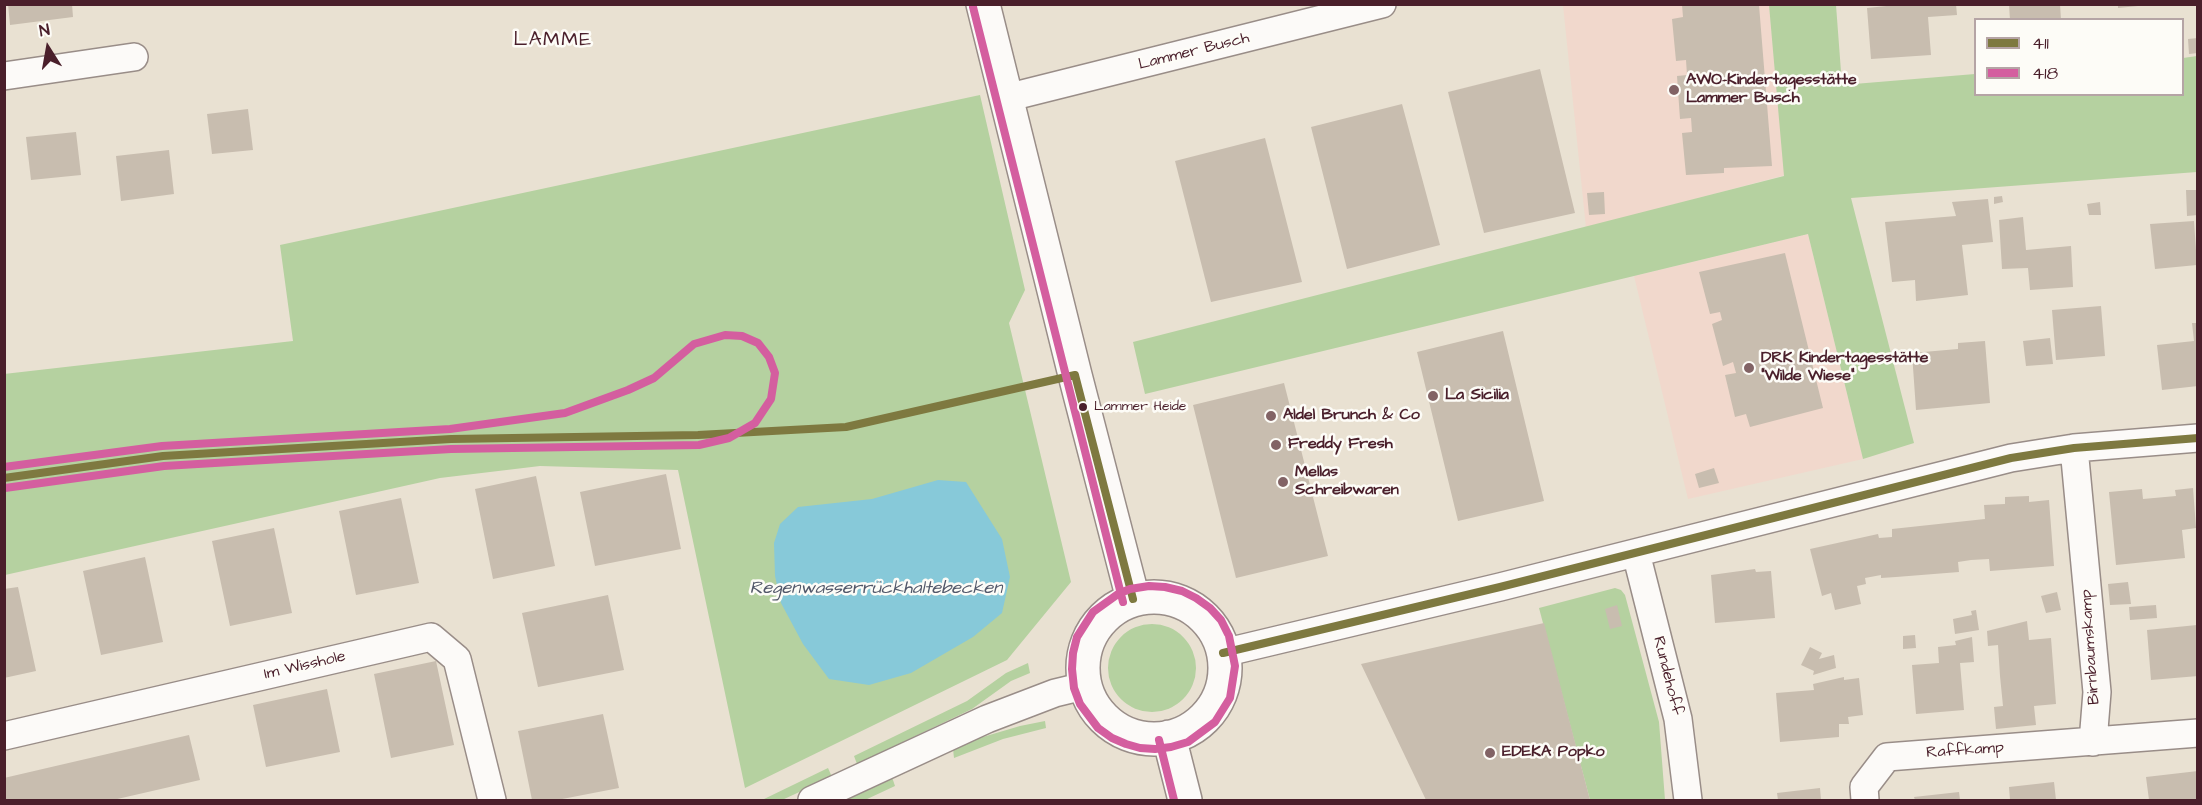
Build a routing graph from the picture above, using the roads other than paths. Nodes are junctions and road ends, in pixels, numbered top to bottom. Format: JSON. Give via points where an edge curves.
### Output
{"nodes":[{"id":1,"x":983,"y":4,"type":"edge"},
{"id":2,"x":1382,"y":4,"type":"edge"},
{"id":3,"x":134,"y":57,"type":"dead end"},
{"id":4,"x":4,"y":76,"type":"edge"},
{"id":5,"x":1006,"y":98,"type":"junction"},
{"id":6,"x":2198,"y":438,"type":"edge"},
{"id":7,"x":2074,"y":448,"type":"junction"},
{"id":8,"x":1636,"y":553,"type":"junction"},
{"id":9,"x":1134,"y":599,"type":"junction"},
{"id":10,"x":1223,"y":653,"type":"junction"},
{"id":11,"x":1084,"y":686,"type":"junction"},
{"id":12,"x":2198,"y":733,"type":"edge"},
{"id":13,"x":4,"y":736,"type":"edge"},
{"id":14,"x":1169,"y":737,"type":"junction"},
{"id":15,"x":2093,"y":742,"type":"junction"},
{"id":16,"x":492,"y":801,"type":"edge"},
{"id":17,"x":812,"y":801,"type":"edge"},
{"id":18,"x":1185,"y":801,"type":"edge"},
{"id":19,"x":1688,"y":801,"type":"edge"},
{"id":20,"x":1865,"y":801,"type":"edge"}],
"edges":[{"from":1,"to":5,"type":"main road"},
{"from":2,"to":5,"type":"street","name":"Lammer Busch"},
{"from":3,"to":4,"type":"street"},
{"from":5,"to":9,"type":"main road"},
{"from":6,"to":7,"type":"street"},
{"from":7,"to":8,"type":"street","via":[[2011,458]]},
{"from":7,"to":15,"type":"street","name":"Birnbaumskamp","via":[[2097,692]]},
{"from":8,"to":10,"type":"street"},
{"from":8,"to":19,"type":"street","name":"Rundehoff","via":[[1678,719]]},
{"from":9,"to":10,"type":"main road","via":[[1163,597],[1191,607],[1212,626]]},
{"from":9,"to":11,"type":"main road","via":[[1110,611],[1094,628],[1083,655]]},
{"from":10,"to":14,"type":"main road","via":[[1224,679],[1214,705],[1197,724]]},
{"from":11,"to":14,"type":"main road","via":[[1096,711],[1117,729],[1142,738]]},
{"from":11,"to":17,"type":"street","via":[[987,719]]},
{"from":12,"to":15,"type":"street"},
{"from":13,"to":16,"type":"street","name":"Im Wisshole","via":[[431,637],[457,659]]},
{"from":14,"to":18,"type":"main road"},
{"from":15,"to":20,"type":"street","name":"Raffkamp","via":[[1887,757],[1864,788]]}]}
